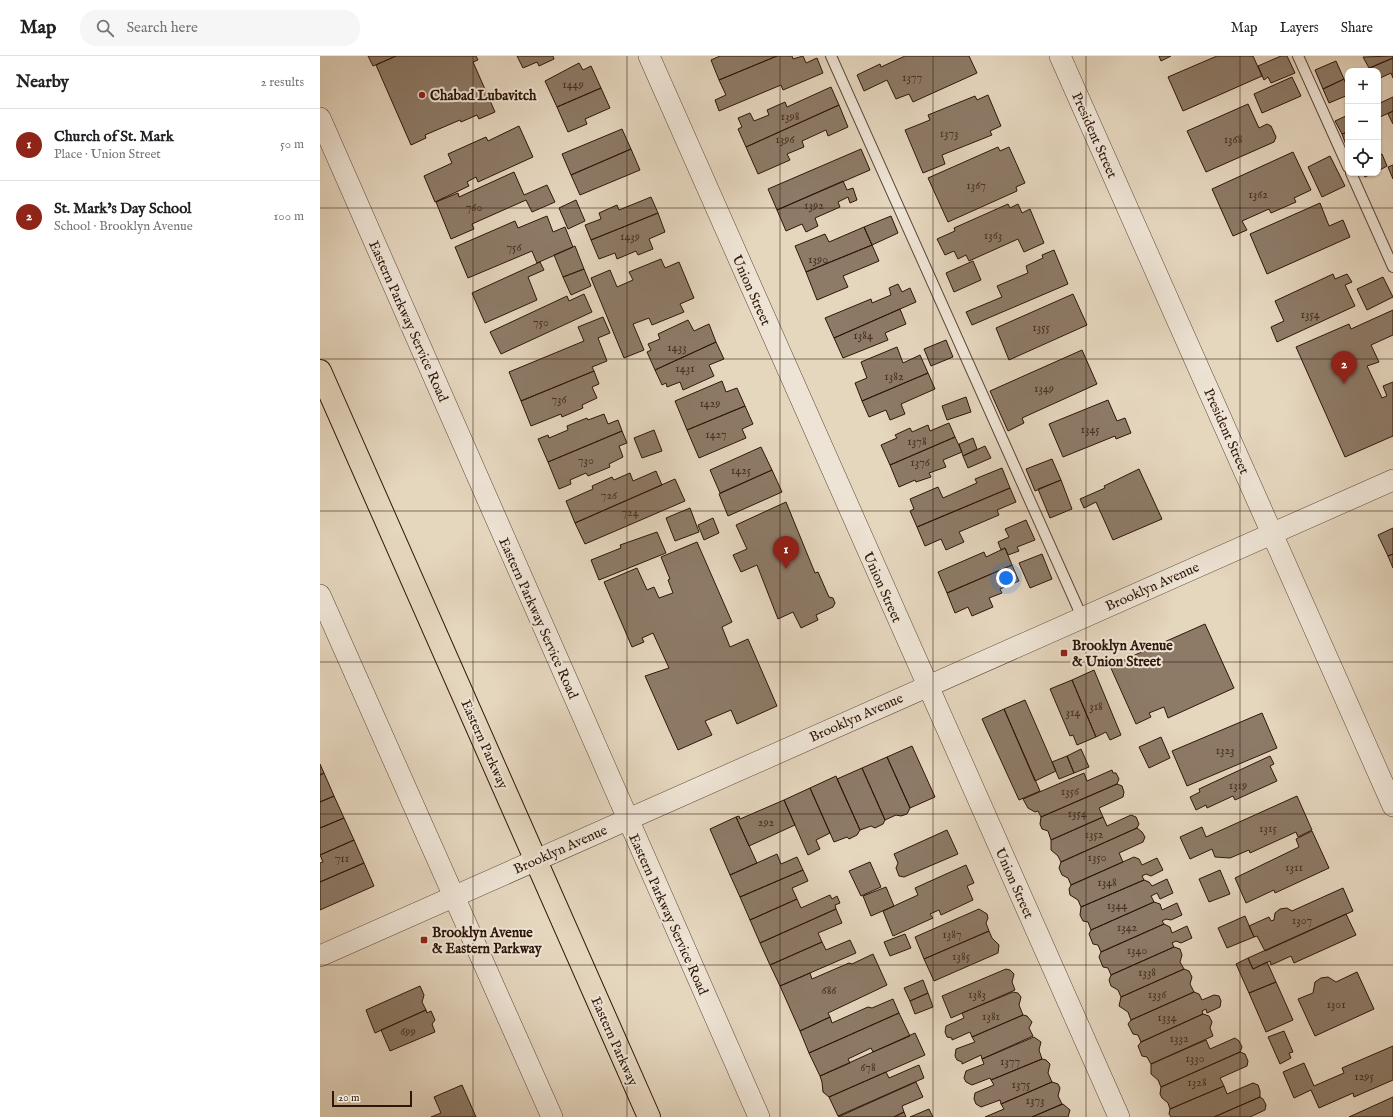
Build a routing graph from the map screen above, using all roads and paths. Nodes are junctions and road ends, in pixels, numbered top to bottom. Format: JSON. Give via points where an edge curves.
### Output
{"nodes":[{"id":1,"x":649,"y":56,"type":"edge"},
{"id":2,"x":831,"y":56,"type":"edge"},
{"id":3,"x":1060,"y":56,"type":"edge"},
{"id":4,"x":1298,"y":56,"type":"edge"},
{"id":5,"x":320,"y":118,"type":"edge"},
{"id":6,"x":1345,"y":160,"type":"edge"},
{"id":7,"x":1351,"y":176,"type":"edge"},
{"id":8,"x":1393,"y":267,"type":"edge"},
{"id":9,"x":320,"y":371,"type":"edge"},
{"id":10,"x":1393,"y":480,"type":"edge"},
{"id":11,"x":1272,"y":534,"type":"junction"},
{"id":12,"x":320,"y":595,"type":"edge"},
{"id":13,"x":1082,"y":617,"type":"junction"},
{"id":14,"x":927,"y":686,"type":"junction"},
{"id":15,"x":1393,"y":806,"type":"edge"},
{"id":16,"x":627,"y":820,"type":"junction"},
{"id":17,"x":536,"y":860,"type":"junction"},
{"id":18,"x":454,"y":896,"type":"junction"},
{"id":19,"x":320,"y":956,"type":"edge"},
{"id":20,"x":552,"y":1117,"type":"edge"},
{"id":21,"x":650,"y":1117,"type":"edge"},
{"id":22,"x":759,"y":1117,"type":"edge"},
{"id":23,"x":1119,"y":1117,"type":"edge"}],
"edges":[{"from":1,"to":14,"type":"street","name":"Union Street"},
{"from":2,"to":13,"type":"lane"},
{"from":3,"to":11,"type":"street","name":"President Street"},
{"from":4,"to":6,"type":"lane"},
{"from":5,"to":16,"type":"street","name":"Eastern Parkway Service Road"},
{"from":7,"to":8,"type":"lane"},
{"from":9,"to":17,"type":"main road","name":"Eastern Parkway"},
{"from":10,"to":11,"type":"street","name":"Brooklyn Avenue"},
{"from":11,"to":13,"type":"street","name":"Brooklyn Avenue"},
{"from":11,"to":15,"type":"street","name":"President Street"},
{"from":12,"to":18,"type":"street"},
{"from":13,"to":14,"type":"street","name":"Brooklyn Avenue"},
{"from":14,"to":16,"type":"street","name":"Brooklyn Avenue"},
{"from":14,"to":23,"type":"street","name":"Union Street"},
{"from":16,"to":17,"type":"street","name":"Brooklyn Avenue"},
{"from":16,"to":22,"type":"street","name":"Eastern Parkway Service Road"},
{"from":17,"to":18,"type":"street","name":"Brooklyn Avenue"},
{"from":17,"to":21,"type":"main road","name":"Eastern Parkway"},
{"from":18,"to":19,"type":"street","name":"Brooklyn Avenue"},
{"from":18,"to":20,"type":"street"}]}
